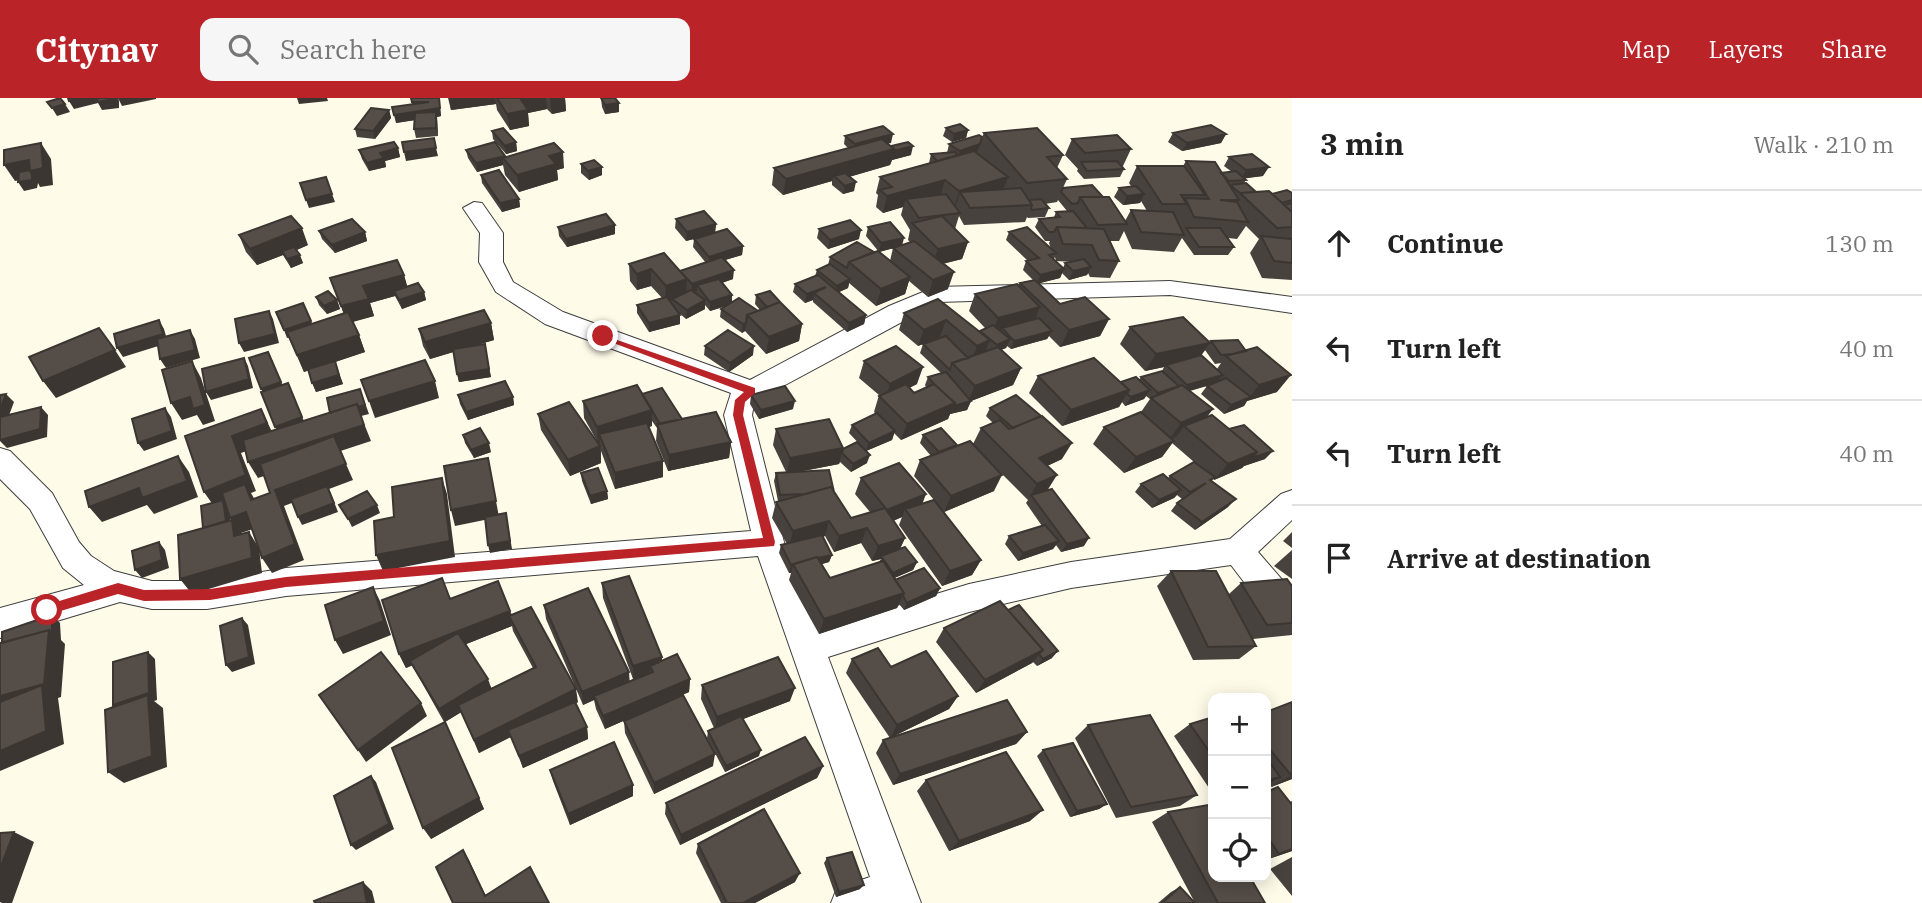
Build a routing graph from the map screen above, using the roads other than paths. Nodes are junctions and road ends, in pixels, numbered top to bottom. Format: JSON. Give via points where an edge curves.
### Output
{"nodes":[{"id":1,"x":474,"y":208,"type":"dead end"},
{"id":2,"x":1292,"y":305,"type":"edge"},
{"id":3,"x":751,"y":391,"type":"junction"},
{"id":4,"x":0,"y":459,"type":"edge"},
{"id":5,"x":1292,"y":502,"type":"edge"},
{"id":6,"x":769,"y":542,"type":"junction"},
{"id":7,"x":1238,"y":551,"type":"junction"},
{"id":8,"x":118,"y":589,"type":"junction"},
{"id":9,"x":1292,"y":619,"type":"edge"},
{"id":10,"x":0,"y":623,"type":"edge"},
{"id":11,"x":807,"y":649,"type":"junction"},
{"id":12,"x":897,"y":897,"type":"edge"},
{"id":13,"x":852,"y":903,"type":"edge"}],
"edges":[{"from":1,"to":3,"type":"street","via":[[496,244],[491,262],[504,287],[554,318]]},
{"from":2,"to":3,"type":"street","via":[[1170,288],[935,295]]},
{"from":3,"to":6,"type":"street","via":[[741,400],[738,415]]},
{"from":4,"to":8,"type":"street","via":[[41,501],[79,564]]},
{"from":5,"to":7,"type":"street"},
{"from":6,"to":8,"type":"street","via":[[286,582],[210,595],[144,595]]},
{"from":6,"to":11,"type":"street"},
{"from":7,"to":9,"type":"street"},
{"from":7,"to":11,"type":"street","via":[[1071,575],[969,598]]},
{"from":8,"to":10,"type":"street"},
{"from":11,"to":12,"type":"street"},
{"from":12,"to":13,"type":"street"}]}
